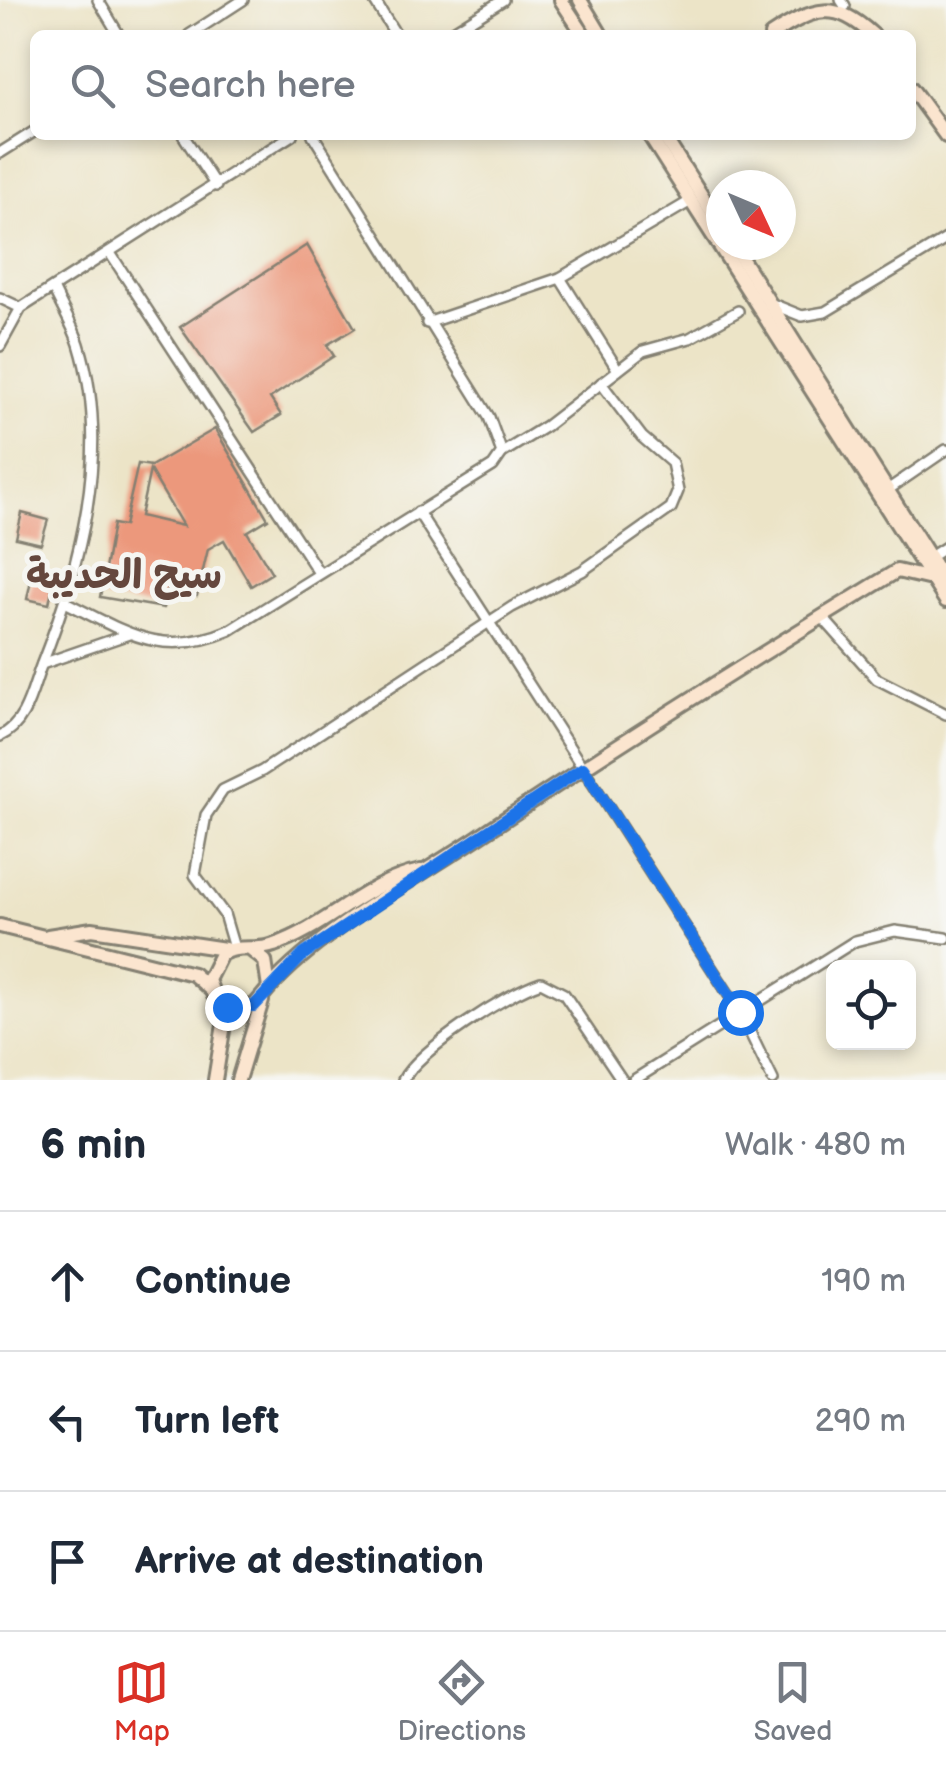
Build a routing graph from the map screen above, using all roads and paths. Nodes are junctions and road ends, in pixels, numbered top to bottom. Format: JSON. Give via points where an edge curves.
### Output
{"nodes":[{"id":1,"x":98,"y":0,"type":"edge"},
{"id":2,"x":243,"y":0,"type":"edge"},
{"id":3,"x":374,"y":0,"type":"edge"},
{"id":4,"x":503,"y":0,"type":"edge"},
{"id":5,"x":562,"y":0,"type":"edge"},
{"id":6,"x":580,"y":0,"type":"edge"},
{"id":7,"x":843,"y":3,"type":"edge"},
{"id":8,"x":117,"y":30,"type":"edge"},
{"id":9,"x":198,"y":30,"type":"edge"},
{"id":10,"x":393,"y":30,"type":"edge"},
{"id":11,"x":456,"y":30,"type":"edge"},
{"id":12,"x":581,"y":30,"type":"edge"},
{"id":13,"x":598,"y":30,"type":"edge"},
{"id":14,"x":779,"y":30,"type":"edge"},
{"id":15,"x":868,"y":30,"type":"edge"},
{"id":16,"x":916,"y":95,"type":"edge"},
{"id":17,"x":30,"y":135,"type":"edge"},
{"id":18,"x":946,"y":136,"type":"edge"},
{"id":19,"x":186,"y":140,"type":"edge"},
{"id":20,"x":285,"y":140,"type":"edge"},
{"id":21,"x":315,"y":140,"type":"edge"},
{"id":22,"x":652,"y":140,"type":"edge"},
{"id":23,"x":666,"y":140,"type":"edge"},
{"id":24,"x":0,"y":153,"type":"edge"},
{"id":25,"x":216,"y":186,"type":"junction"},
{"id":26,"x":689,"y":202,"type":"junction"},
{"id":27,"x":706,"y":202,"type":"edge"},
{"id":28,"x":946,"y":239,"type":"edge"},
{"id":29,"x":110,"y":253,"type":"junction"},
{"id":30,"x":742,"y":260,"type":"edge"},
{"id":31,"x":560,"y":278,"type":"junction"},
{"id":32,"x":53,"y":288,"type":"junction"},
{"id":33,"x":0,"y":298,"type":"edge"},
{"id":34,"x":770,"y":304,"type":"junction"},
{"id":35,"x":21,"y":308,"type":"junction"},
{"id":36,"x":738,"y":311,"type":"dead end"},
{"id":37,"x":427,"y":323,"type":"junction"},
{"id":38,"x":0,"y":346,"type":"edge"},
{"id":39,"x":618,"y":370,"type":"junction"},
{"id":40,"x":601,"y":384,"type":"junction"},
{"id":41,"x":946,"y":450,"type":"edge"},
{"id":42,"x":502,"y":452,"type":"junction"},
{"id":43,"x":889,"y":489,"type":"junction"},
{"id":44,"x":418,"y":512,"type":"junction"},
{"id":45,"x":904,"y":542,"type":"junction"},
{"id":46,"x":946,"y":547,"type":"edge"},
{"id":47,"x":930,"y":556,"type":"junction"},
{"id":48,"x":897,"y":571,"type":"junction"},
{"id":49,"x":319,"y":573,"type":"junction"},
{"id":50,"x":927,"y":578,"type":"junction"},
{"id":51,"x":946,"y":582,"type":"edge"},
{"id":52,"x":946,"y":602,"type":"edge"},
{"id":53,"x":67,"y":603,"type":"junction"},
{"id":54,"x":822,"y":617,"type":"junction"},
{"id":55,"x":491,"y":624,"type":"junction"},
{"id":56,"x":129,"y":634,"type":"junction"},
{"id":57,"x":42,"y":664,"type":"junction"},
{"id":58,"x":946,"y":714,"type":"edge"},
{"id":59,"x":0,"y":736,"type":"edge"},
{"id":60,"x":583,"y":768,"type":"junction"},
{"id":61,"x":429,"y":869,"type":"junction"},
{"id":62,"x":0,"y":926,"type":"edge"},
{"id":63,"x":45,"y":936,"type":"junction"},
{"id":64,"x":946,"y":938,"type":"edge"},
{"id":65,"x":232,"y":948,"type":"junction"},
{"id":66,"x":250,"y":949,"type":"junction"},
{"id":67,"x":210,"y":989,"type":"junction"},
{"id":68,"x":266,"y":994,"type":"junction"},
{"id":69,"x":219,"y":1002,"type":"junction"},
{"id":70,"x":740,"y":1012,"type":"junction"},
{"id":71,"x":242,"y":1077,"type":"edge"},
{"id":72,"x":215,"y":1080,"type":"edge"},
{"id":73,"x":403,"y":1080,"type":"edge"},
{"id":74,"x":622,"y":1080,"type":"edge"},
{"id":75,"x":634,"y":1080,"type":"edge"},
{"id":76,"x":773,"y":1080,"type":"edge"}],
"edges":[{"from":1,"to":8,"type":"street"},
{"from":2,"to":9,"type":"street"},
{"from":3,"to":10,"type":"street"},
{"from":4,"to":11,"type":"street"},
{"from":5,"to":12,"type":"street"},
{"from":6,"to":13,"type":"street"},
{"from":7,"to":14,"type":"street","via":[[815,7]]},
{"from":7,"to":15,"type":"street"},
{"from":16,"to":18,"type":"street"},
{"from":17,"to":24,"type":"street"},
{"from":19,"to":25,"type":"street"},
{"from":20,"to":25,"type":"street"},
{"from":21,"to":37,"type":"street"},
{"from":22,"to":26,"type":"street"},
{"from":23,"to":27,"type":"street"},
{"from":25,"to":29,"type":"street"},
{"from":26,"to":31,"type":"street"},
{"from":26,"to":45,"type":"street"},
{"from":28,"to":34,"type":"street","via":[[824,312],[802,316]]},
{"from":29,"to":32,"type":"street"},
{"from":29,"to":49,"type":"street"},
{"from":30,"to":34,"type":"street"},
{"from":31,"to":37,"type":"street"},
{"from":31,"to":39,"type":"street"},
{"from":32,"to":35,"type":"street"},
{"from":32,"to":53,"type":"street","via":[[79,345],[92,436],[85,523]]},
{"from":33,"to":35,"type":"street"},
{"from":34,"to":43,"type":"street"},
{"from":35,"to":38,"type":"street"},
{"from":36,"to":39,"type":"street","via":[[690,338],[643,352]]},
{"from":37,"to":42,"type":"street","via":[[489,417]]},
{"from":39,"to":40,"type":"street"},
{"from":40,"to":42,"type":"street"},
{"from":40,"to":55,"type":"street","via":[[672,463],[678,491],[671,508]]},
{"from":41,"to":43,"type":"street"},
{"from":42,"to":44,"type":"street","via":[[493,466]]},
{"from":43,"to":47,"type":"street"},
{"from":44,"to":49,"type":"street"},
{"from":44,"to":55,"type":"street"},
{"from":45,"to":48,"type":"street"},
{"from":45,"to":50,"type":"street"},
{"from":46,"to":47,"type":"street"},
{"from":47,"to":51,"type":"street"},
{"from":48,"to":50,"type":"street"},
{"from":48,"to":54,"type":"street"},
{"from":49,"to":56,"type":"street","via":[[210,639],[166,644]]},
{"from":50,"to":52,"type":"street"},
{"from":53,"to":56,"type":"street"},
{"from":53,"to":57,"type":"street"},
{"from":54,"to":58,"type":"street","via":[[877,679]]},
{"from":54,"to":60,"type":"street"},
{"from":55,"to":60,"type":"street"},
{"from":55,"to":65,"type":"street","via":[[217,794],[206,815],[195,875],[220,906]]},
{"from":56,"to":57,"type":"street"},
{"from":57,"to":59,"type":"street","via":[[21,719]]},
{"from":60,"to":61,"type":"street"},
{"from":60,"to":70,"type":"street"},
{"from":61,"to":66,"type":"street","via":[[362,893],[272,946]]},
{"from":61,"to":68,"type":"street","via":[[304,954]]},
{"from":62,"to":63,"type":"street"},
{"from":63,"to":65,"type":"street","via":[[92,929],[194,948]]},
{"from":63,"to":67,"type":"street","via":[[194,974]]},
{"from":64,"to":70,"type":"street","via":[[895,930],[855,941]]},
{"from":65,"to":66,"type":"street"},
{"from":65,"to":67,"type":"street","via":[[214,961]]},
{"from":66,"to":68,"type":"street","via":[[265,960]]},
{"from":67,"to":69,"type":"street"},
{"from":68,"to":69,"type":"street","via":[[236,1010]]},
{"from":68,"to":71,"type":"street"},
{"from":69,"to":72,"type":"street","via":[[225,1018]]},
{"from":70,"to":75,"type":"street"},
{"from":70,"to":76,"type":"street"},
{"from":73,"to":74,"type":"street","via":[[429,1051],[541,982],[564,994]]}]}
